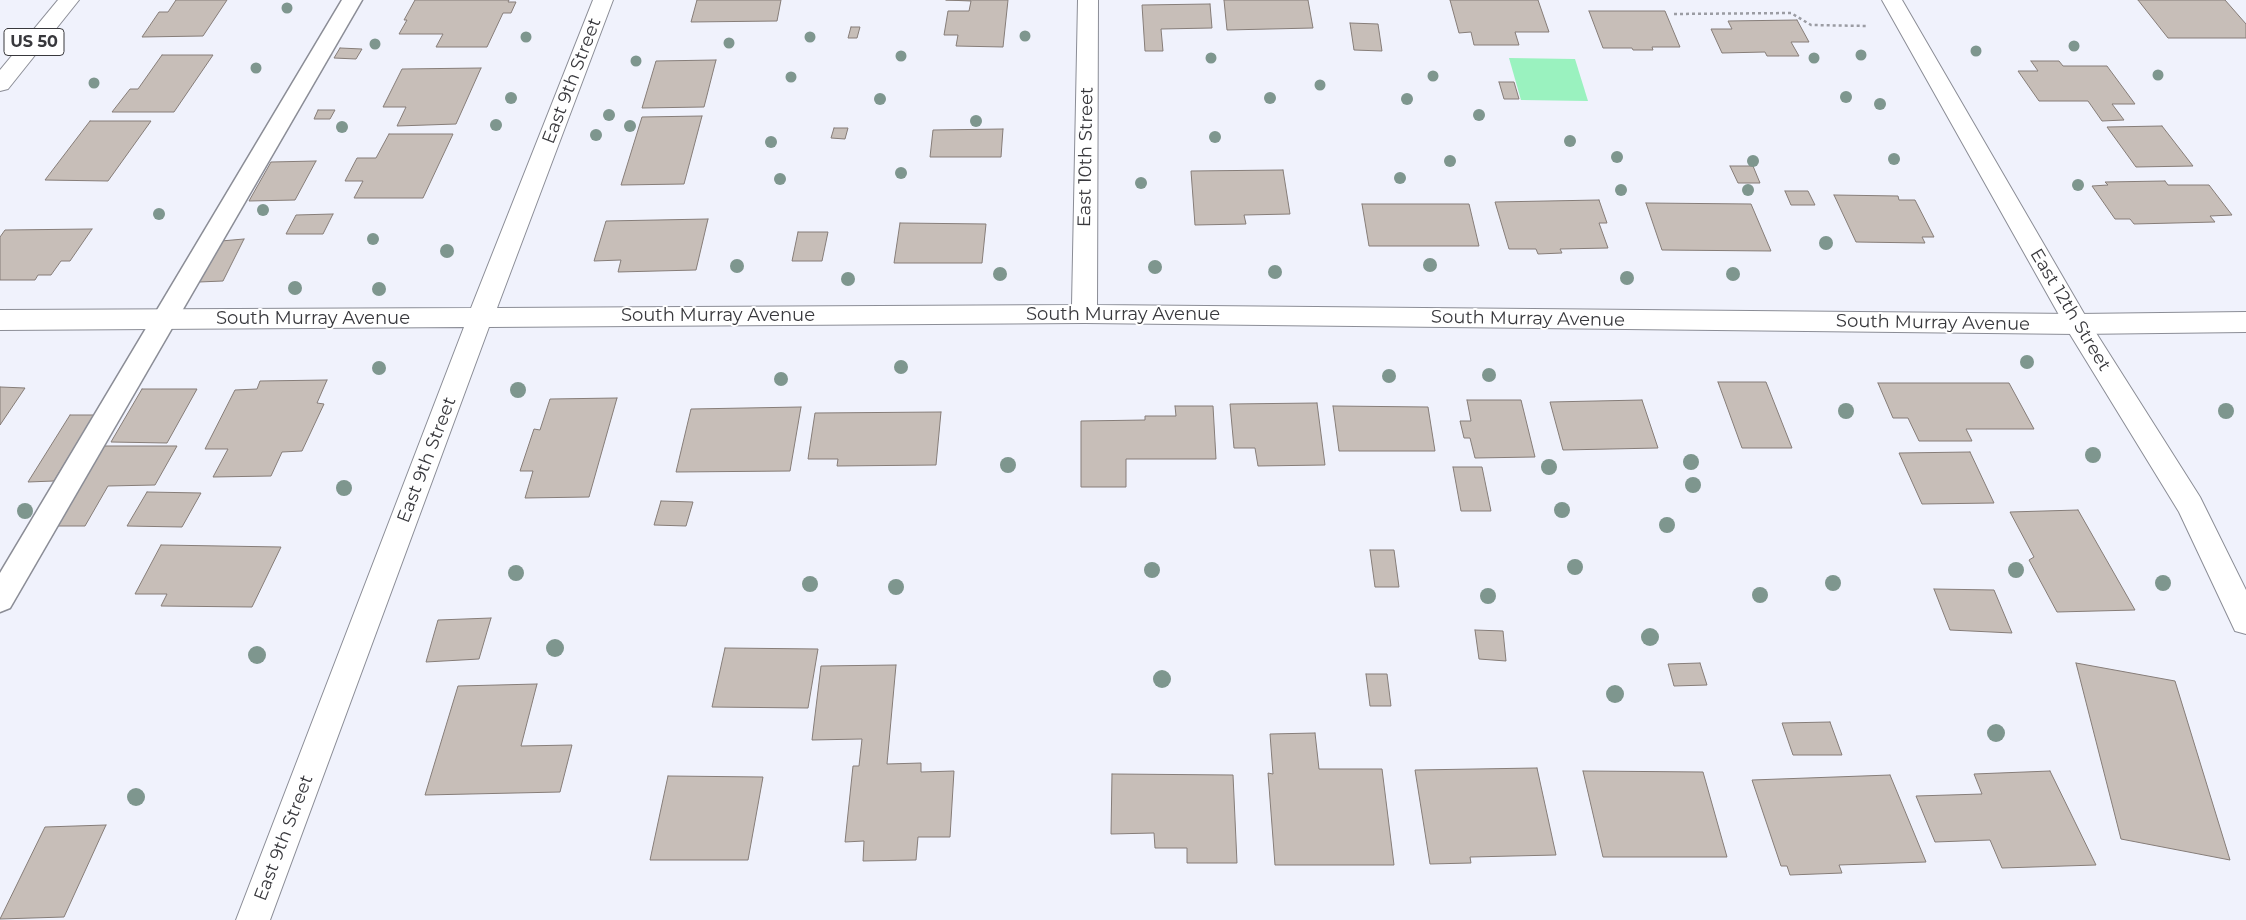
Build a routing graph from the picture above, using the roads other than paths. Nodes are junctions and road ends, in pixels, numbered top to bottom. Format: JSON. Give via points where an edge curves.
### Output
{"nodes":[{"id":1,"x":68,"y":0,"type":"edge"},
{"id":2,"x":352,"y":0,"type":"edge"},
{"id":3,"x":603,"y":0,"type":"edge"},
{"id":4,"x":1088,"y":0,"type":"edge"},
{"id":5,"x":1892,"y":0,"type":"edge"},
{"id":6,"x":0,"y":84,"type":"edge"},
{"id":7,"x":1084,"y":314,"type":"junction"},
{"id":8,"x":480,"y":318,"type":"junction"},
{"id":9,"x":0,"y":320,"type":"edge"},
{"id":10,"x":163,"y":320,"type":"junction"},
{"id":11,"x":2246,"y":322,"type":"edge"},
{"id":12,"x":2077,"y":324,"type":"junction"},
{"id":13,"x":0,"y":599,"type":"edge"},
{"id":14,"x":2246,"y":621,"type":"edge"},
{"id":15,"x":253,"y":920,"type":"edge"}],
"edges":[{"from":1,"to":6,"type":"main road","number":"US 50"},
{"from":2,"to":10,"type":"lane"},
{"from":3,"to":8,"type":"main road","name":"East 9th Street"},
{"from":4,"to":7,"type":"main road","name":"East 10th Street"},
{"from":5,"to":12,"type":"main road","name":"East 12th Street"},
{"from":7,"to":8,"type":"main road","name":"South Murray Avenue"},
{"from":7,"to":12,"type":"main road","name":"South Murray Avenue"},
{"from":8,"to":10,"type":"main road","name":"South Murray Avenue"},
{"from":8,"to":15,"type":"main road","name":"East 9th Street"},
{"from":9,"to":10,"type":"main road","name":"South Murray Avenue"},
{"from":10,"to":13,"type":"lane"},
{"from":11,"to":12,"type":"main road","name":"South Murray Avenue"},
{"from":12,"to":14,"type":"main road","name":"East 12th Street","via":[[2190,505]]}]}
